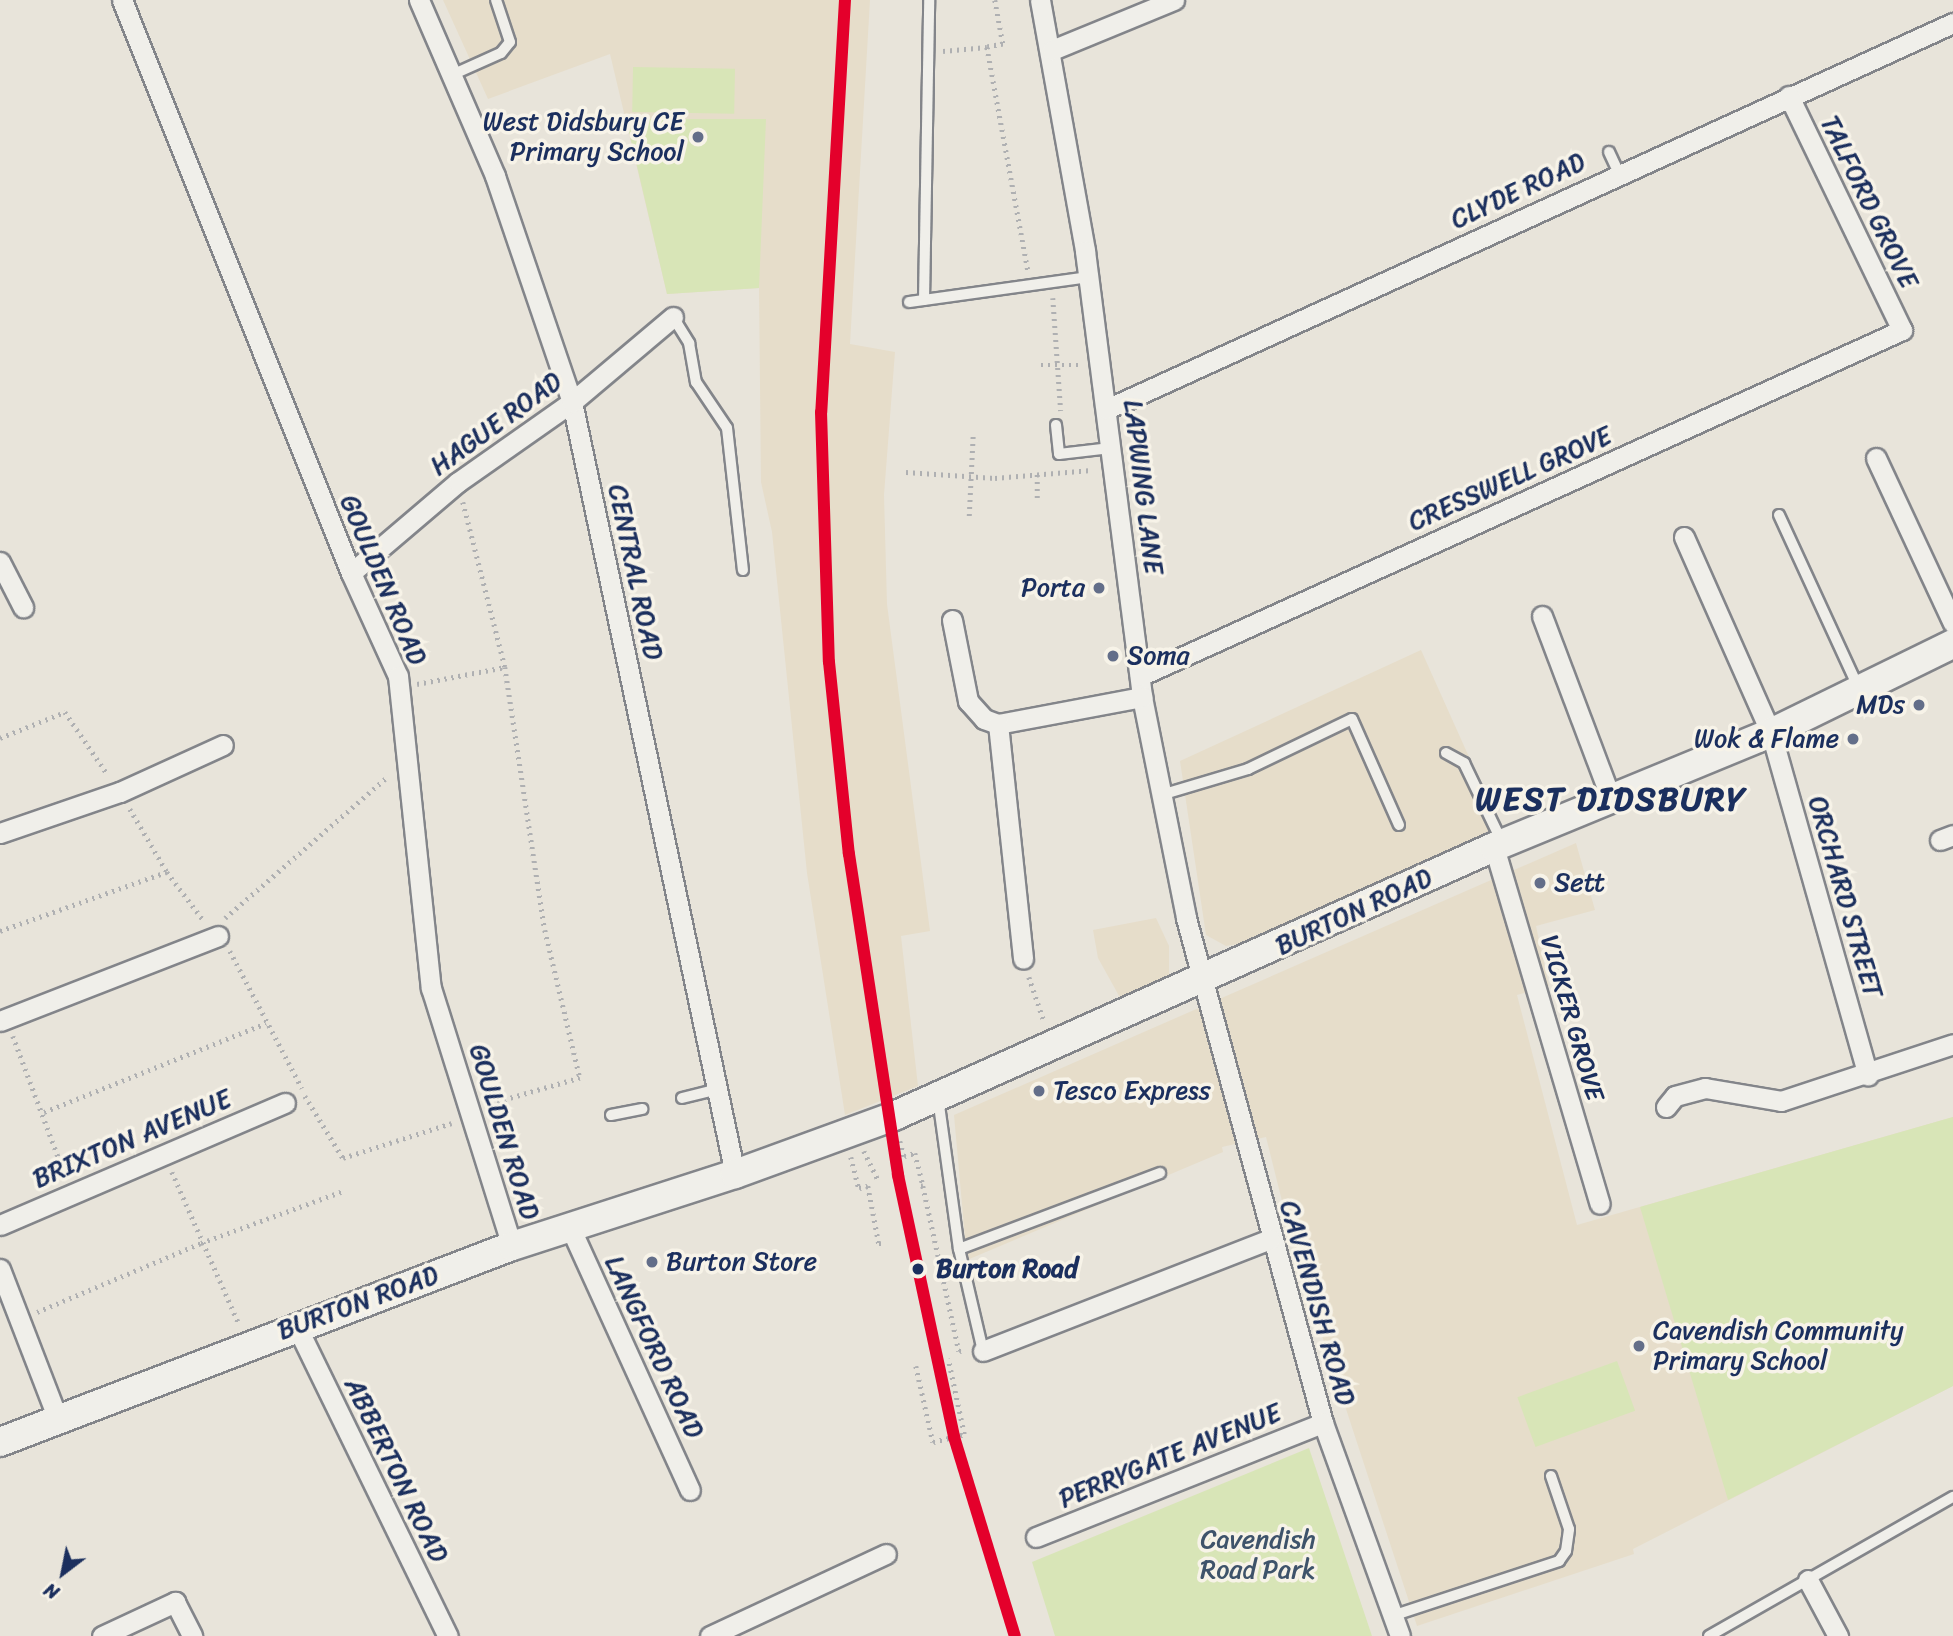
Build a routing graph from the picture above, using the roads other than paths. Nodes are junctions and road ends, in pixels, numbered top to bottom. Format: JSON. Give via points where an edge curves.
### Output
{"nodes":[{"id":1,"x":122,"y":0,"type":"edge"},
{"id":2,"x":419,"y":0,"type":"edge"},
{"id":3,"x":496,"y":0,"type":"edge"},
{"id":4,"x":929,"y":0,"type":"edge"},
{"id":5,"x":1040,"y":0,"type":"edge"},
{"id":6,"x":1174,"y":0,"type":"edge"},
{"id":7,"x":1953,"y":23,"type":"edge"},
{"id":8,"x":1052,"y":50,"type":"junction"},
{"id":9,"x":454,"y":74,"type":"junction"},
{"id":10,"x":1789,"y":96,"type":"junction"},
{"id":11,"x":1609,"y":152,"type":"dead end"},
{"id":12,"x":1619,"y":173,"type":"junction"},
{"id":13,"x":1089,"y":276,"type":"junction"},
{"id":14,"x":924,"y":300,"type":"junction"},
{"id":15,"x":909,"y":302,"type":"dead end"},
{"id":16,"x":673,"y":317,"type":"joint"},
{"id":17,"x":1902,"y":330,"type":"joint"},
{"id":18,"x":572,"y":402,"type":"junction"},
{"id":19,"x":1107,"y":409,"type":"junction"},
{"id":20,"x":1056,"y":425,"type":"road end"},
{"id":21,"x":1112,"y":449,"type":"junction"},
{"id":22,"x":1876,"y":458,"type":"dead end"},
{"id":23,"x":1779,"y":515,"type":"dead end"},
{"id":24,"x":1684,"y":537,"type":"dead end"},
{"id":25,"x":0,"y":562,"type":"edge"},
{"id":26,"x":743,"y":570,"type":"dead end"},
{"id":27,"x":351,"y":573,"type":"junction"},
{"id":28,"x":23,"y":607,"type":"dead end"},
{"id":29,"x":1542,"y":616,"type":"dead end"},
{"id":30,"x":952,"y":620,"type":"dead end"},
{"id":31,"x":1953,"y":623,"type":"edge"},
{"id":32,"x":1953,"y":644,"type":"edge"},
{"id":33,"x":1140,"y":676,"type":"junction"},
{"id":34,"x":1861,"y":693,"type":"junction"},
{"id":35,"x":1142,"y":697,"type":"junction"},
{"id":36,"x":998,"y":724,"type":"junction"},
{"id":37,"x":1771,"y":733,"type":"junction"},
{"id":38,"x":223,"y":745,"type":"dead end"},
{"id":39,"x":1446,"y":753,"type":"dead end"},
{"id":40,"x":1160,"y":795,"type":"junction"},
{"id":41,"x":1611,"y":799,"type":"junction"},
{"id":42,"x":1399,"y":825,"type":"dead end"},
{"id":43,"x":0,"y":833,"type":"edge"},
{"id":44,"x":1499,"y":846,"type":"junction"},
{"id":45,"x":214,"y":933,"type":"road end"},
{"id":46,"x":1023,"y":959,"type":"road end"},
{"id":47,"x":1202,"y":979,"type":"junction"},
{"id":48,"x":3,"y":1020,"type":"edge"},
{"id":49,"x":1953,"y":1044,"type":"edge"},
{"id":50,"x":1868,"y":1076,"type":"junction"},
{"id":51,"x":717,"y":1089,"type":"junction"},
{"id":52,"x":682,"y":1098,"type":"dead end"},
{"id":53,"x":938,"y":1098,"type":"junction"},
{"id":54,"x":285,"y":1103,"type":"road end"},
{"id":55,"x":1666,"y":1107,"type":"dead end"},
{"id":56,"x":642,"y":1109,"type":"dead end"},
{"id":57,"x":611,"y":1115,"type":"dead end"},
{"id":58,"x":1160,"y":1173,"type":"dead end"},
{"id":59,"x":735,"y":1174,"type":"junction"},
{"id":60,"x":1600,"y":1204,"type":"dead end"},
{"id":61,"x":0,"y":1225,"type":"edge"},
{"id":62,"x":570,"y":1227,"type":"junction"},
{"id":63,"x":1270,"y":1239,"type":"junction"},
{"id":64,"x":512,"y":1246,"type":"junction"},
{"id":65,"x":959,"y":1249,"type":"junction"},
{"id":66,"x":0,"y":1269,"type":"edge"},
{"id":67,"x":297,"y":1327,"type":"junction"},
{"id":68,"x":975,"y":1350,"type":"joint"},
{"id":69,"x":58,"y":1419,"type":"junction"},
{"id":70,"x":1323,"y":1423,"type":"junction"},
{"id":71,"x":0,"y":1442,"type":"edge"},
{"id":72,"x":1551,"y":1476,"type":"dead end"},
{"id":73,"x":690,"y":1490,"type":"dead end"},
{"id":74,"x":1953,"y":1497,"type":"edge"},
{"id":75,"x":1037,"y":1537,"type":"dead end"},
{"id":76,"x":886,"y":1554,"type":"dead end"},
{"id":77,"x":1808,"y":1580,"type":"junction"},
{"id":78,"x":1392,"y":1616,"type":"junction"},
{"id":79,"x":102,"y":1636,"type":"edge"},
{"id":80,"x":192,"y":1636,"type":"edge"},
{"id":81,"x":449,"y":1636,"type":"edge"},
{"id":82,"x":710,"y":1636,"type":"edge"},
{"id":83,"x":1399,"y":1636,"type":"edge"},
{"id":84,"x":1709,"y":1636,"type":"edge"},
{"id":85,"x":1838,"y":1636,"type":"edge"}],
"edges":[{"from":1,"to":27,"type":"street","name":"GOULDEN ROAD"},
{"from":2,"to":9,"type":"street","name":"CENTRAL ROAD"},
{"from":3,"to":9,"type":"lane","via":[[510,42],[501,53]]},
{"from":4,"to":14,"type":"lane"},
{"from":5,"to":8,"type":"street","name":"LAPWING LANE"},
{"from":6,"to":8,"type":"street"},
{"from":7,"to":10,"type":"street","name":"CLYDE ROAD"},
{"from":8,"to":13,"type":"street","name":"LAPWING LANE"},
{"from":9,"to":18,"type":"street","name":"CENTRAL ROAD","via":[[495,176]]},
{"from":10,"to":12,"type":"street","name":"CLYDE ROAD"},
{"from":10,"to":17,"type":"street","name":"TALFORD GROVE"},
{"from":11,"to":12,"type":"lane"},
{"from":12,"to":19,"type":"street","name":"CLYDE ROAD"},
{"from":13,"to":14,"type":"lane"},
{"from":13,"to":19,"type":"street","name":"LAPWING LANE"},
{"from":14,"to":15,"type":"lane"},
{"from":16,"to":18,"type":"street","name":"HAGUE ROAD"},
{"from":16,"to":26,"type":"lane","via":[[689,343],[696,382],[727,428]]},
{"from":17,"to":33,"type":"street","name":"CRESSWELL GROVE"},
{"from":18,"to":27,"type":"street","name":"HAGUE ROAD","via":[[458,482]]},
{"from":18,"to":51,"type":"street","name":"CENTRAL ROAD"},
{"from":19,"to":21,"type":"street","name":"LAPWING LANE"},
{"from":20,"to":21,"type":"lane","via":[[1059,454]]},
{"from":21,"to":33,"type":"street","name":"LAPWING LANE"},
{"from":22,"to":31,"type":"street"},
{"from":23,"to":34,"type":"lane"},
{"from":24,"to":37,"type":"street","name":"ORCHARD STREET"},
{"from":25,"to":28,"type":"street"},
{"from":27,"to":64,"type":"street","name":"GOULDEN ROAD","via":[[399,688],[431,988]]},
{"from":29,"to":41,"type":"street"},
{"from":30,"to":36,"type":"street","via":[[968,701],[984,719]]},
{"from":32,"to":34,"type":"street","name":"BURTON ROAD"},
{"from":33,"to":35,"type":"street","name":"LAPWING LANE"},
{"from":34,"to":37,"type":"street","name":"BURTON ROAD"},
{"from":35,"to":36,"type":"street"},
{"from":35,"to":40,"type":"street","name":"LAPWING LANE"},
{"from":36,"to":46,"type":"street"},
{"from":37,"to":41,"type":"street","name":"BURTON ROAD"},
{"from":37,"to":50,"type":"street","name":"ORCHARD STREET"},
{"from":38,"to":43,"type":"street","via":[[120,792]]},
{"from":39,"to":44,"type":"lane","via":[[1464,763]]},
{"from":40,"to":42,"type":"lane","via":[[1248,769],[1352,719]]},
{"from":40,"to":47,"type":"street","name":"LAPWING LANE"},
{"from":41,"to":44,"type":"street","name":"BURTON ROAD"},
{"from":44,"to":47,"type":"street","name":"BURTON ROAD"},
{"from":44,"to":60,"type":"street","name":"VICKER GROVE"},
{"from":45,"to":48,"type":"street"},
{"from":47,"to":53,"type":"street","name":"BURTON ROAD"},
{"from":47,"to":63,"type":"street","name":"CAVENDISH ROAD"},
{"from":49,"to":50,"type":"street"},
{"from":50,"to":55,"type":"street","via":[[1781,1101],[1705,1088],[1675,1096]]},
{"from":51,"to":52,"type":"lane"},
{"from":51,"to":59,"type":"street","name":"CENTRAL ROAD"},
{"from":53,"to":59,"type":"street","name":"BURTON ROAD"},
{"from":53,"to":65,"type":"lane"},
{"from":54,"to":61,"type":"street","name":"BRIXTON AVENUE"},
{"from":56,"to":57,"type":"lane"},
{"from":58,"to":65,"type":"lane"},
{"from":59,"to":62,"type":"street","name":"BURTON ROAD"},
{"from":62,"to":64,"type":"street","name":"BURTON ROAD"},
{"from":62,"to":73,"type":"street","name":"LANGFORD ROAD"},
{"from":63,"to":68,"type":"street"},
{"from":63,"to":70,"type":"street","name":"CAVENDISH ROAD"},
{"from":64,"to":67,"type":"street","name":"BURTON ROAD"},
{"from":65,"to":68,"type":"lane"},
{"from":66,"to":69,"type":"street"},
{"from":67,"to":69,"type":"street","name":"BURTON ROAD"},
{"from":67,"to":81,"type":"street","name":"ABBERTON ROAD"},
{"from":69,"to":71,"type":"street","name":"BURTON ROAD"},
{"from":70,"to":75,"type":"street","name":"PERRYGATE AVENUE"},
{"from":70,"to":78,"type":"street","name":"CAVENDISH ROAD"},
{"from":72,"to":78,"type":"lane","via":[[1569,1529],[1566,1551],[1559,1560]]},
{"from":74,"to":77,"type":"lane"},
{"from":76,"to":82,"type":"street"},
{"from":77,"to":84,"type":"lane"},
{"from":77,"to":85,"type":"street"},
{"from":78,"to":83,"type":"street","name":"CAVENDISH ROAD"},
{"from":79,"to":80,"type":"street","via":[[175,1602]]}]}
